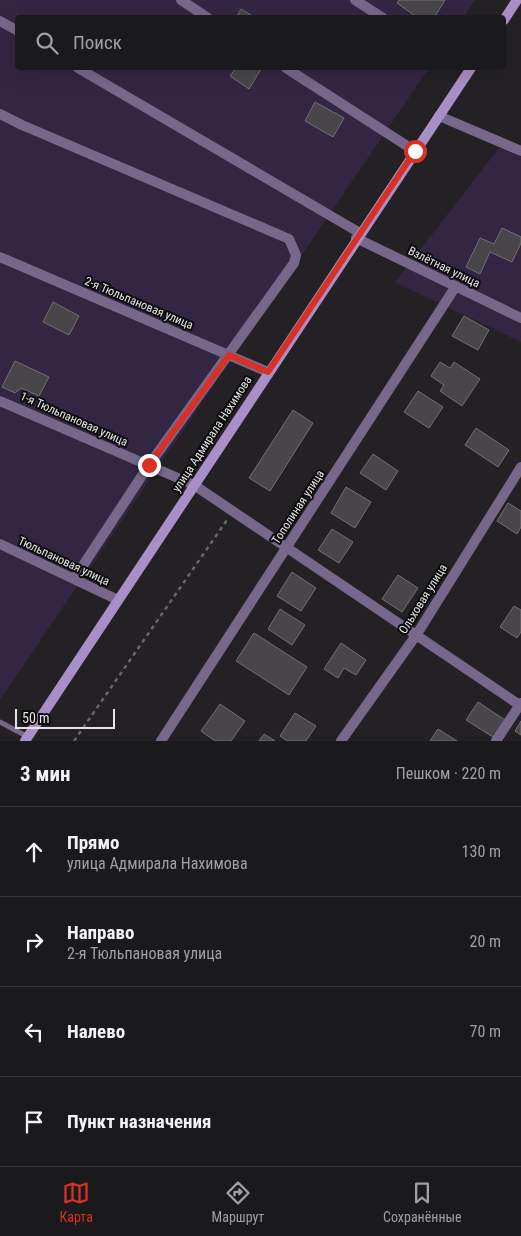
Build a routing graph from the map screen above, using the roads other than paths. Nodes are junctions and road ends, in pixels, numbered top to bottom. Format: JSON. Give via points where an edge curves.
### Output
{"nodes":[{"id":1,"x":181,"y":0,"type":"edge"},
{"id":2,"x":356,"y":0,"type":"edge"},
{"id":3,"x":517,"y":0,"type":"edge"},
{"id":4,"x":204,"y":15,"type":"edge"},
{"id":5,"x":378,"y":15,"type":"edge"},
{"id":6,"x":506,"y":17,"type":"edge"},
{"id":7,"x":0,"y":21,"type":"edge"},
{"id":8,"x":15,"y":29,"type":"edge"},
{"id":9,"x":81,"y":70,"type":"edge"},
{"id":10,"x":289,"y":70,"type":"edge"},
{"id":11,"x":467,"y":70,"type":"edge"},
{"id":12,"x":0,"y":114,"type":"edge"},
{"id":13,"x":439,"y":116,"type":"junction"},
{"id":14,"x":415,"y":151,"type":"junction"},
{"id":15,"x":521,"y":151,"type":"edge"},
{"id":16,"x":358,"y":236,"type":"junction"},
{"id":17,"x":0,"y":257,"type":"edge"},
{"id":18,"x":456,"y":286,"type":"junction"},
{"id":19,"x":521,"y":318,"type":"edge"},
{"id":20,"x":229,"y":355,"type":"junction"},
{"id":21,"x":268,"y":372,"type":"junction"},
{"id":22,"x":0,"y":401,"type":"edge"},
{"id":23,"x":149,"y":465,"type":"junction"},
{"id":24,"x":521,"y":467,"type":"edge"},
{"id":25,"x":194,"y":485,"type":"junction"},
{"id":26,"x":0,"y":544,"type":"edge"},
{"id":27,"x":287,"y":547,"type":"junction"},
{"id":28,"x":74,"y":579,"type":"junction"},
{"id":29,"x":118,"y":600,"type":"junction"},
{"id":30,"x":417,"y":634,"type":"junction"},
{"id":31,"x":521,"y":705,"type":"edge"},
{"id":32,"x":0,"y":722,"type":"edge"},
{"id":33,"x":26,"y":739,"type":"edge"},
{"id":34,"x":161,"y":741,"type":"edge"},
{"id":35,"x":341,"y":741,"type":"edge"},
{"id":36,"x":496,"y":741,"type":"edge"}],
"edges":[{"from":1,"to":4,"type":"street"},
{"from":2,"to":5,"type":"street"},
{"from":3,"to":6,"type":"main road"},
{"from":7,"to":8,"type":"street"},
{"from":9,"to":16,"type":"street","name":"Взлётная улица"},
{"from":10,"to":14,"type":"street"},
{"from":11,"to":13,"type":"main road","name":"улица Адмирала Нахимова"},
{"from":12,"to":20,"type":"street","via":[[289,239],[296,255],[294,263]]},
{"from":13,"to":14,"type":"main road","name":"улица Адмирала Нахимова"},
{"from":13,"to":15,"type":"street"},
{"from":14,"to":16,"type":"main road","name":"улица Адмирала Нахимова"},
{"from":16,"to":18,"type":"street","name":"Взлётная улица"},
{"from":16,"to":21,"type":"main road","name":"улица Адмирала Нахимова"},
{"from":17,"to":20,"type":"street","name":"2-я Тюльпановая улица"},
{"from":18,"to":19,"type":"street","name":"Взлётная улица"},
{"from":18,"to":27,"type":"street","name":"Тополиная улица"},
{"from":20,"to":21,"type":"street","name":"2-я Тюльпановая улица"},
{"from":20,"to":23,"type":"street"},
{"from":21,"to":25,"type":"main road","name":"улица Адмирала Нахимова"},
{"from":22,"to":23,"type":"street","name":"1-я Тюльпановая улица"},
{"from":23,"to":25,"type":"street","name":"1-я Тюльпановая улица"},
{"from":23,"to":28,"type":"street"},
{"from":24,"to":30,"type":"street","name":"Ольховая улица"},
{"from":25,"to":27,"type":"street","name":"1-я Тюльпановая улица"},
{"from":25,"to":29,"type":"main road","name":"улица Адмирала Нахимова"},
{"from":26,"to":28,"type":"street","name":"Тюльпановая улица"},
{"from":27,"to":30,"type":"street","name":"1-я Тюльпановая улица"},
{"from":27,"to":34,"type":"street","name":"Тополиная улица"},
{"from":28,"to":29,"type":"street","name":"Тюльпановая улица"},
{"from":29,"to":33,"type":"main road","name":"улица Адмирала Нахимова"},
{"from":30,"to":31,"type":"street","name":"1-я Тюльпановая улица"},
{"from":30,"to":35,"type":"street","name":"Ольховая улица"},
{"from":31,"to":36,"type":"street"},
{"from":32,"to":33,"type":"lane"}]}
